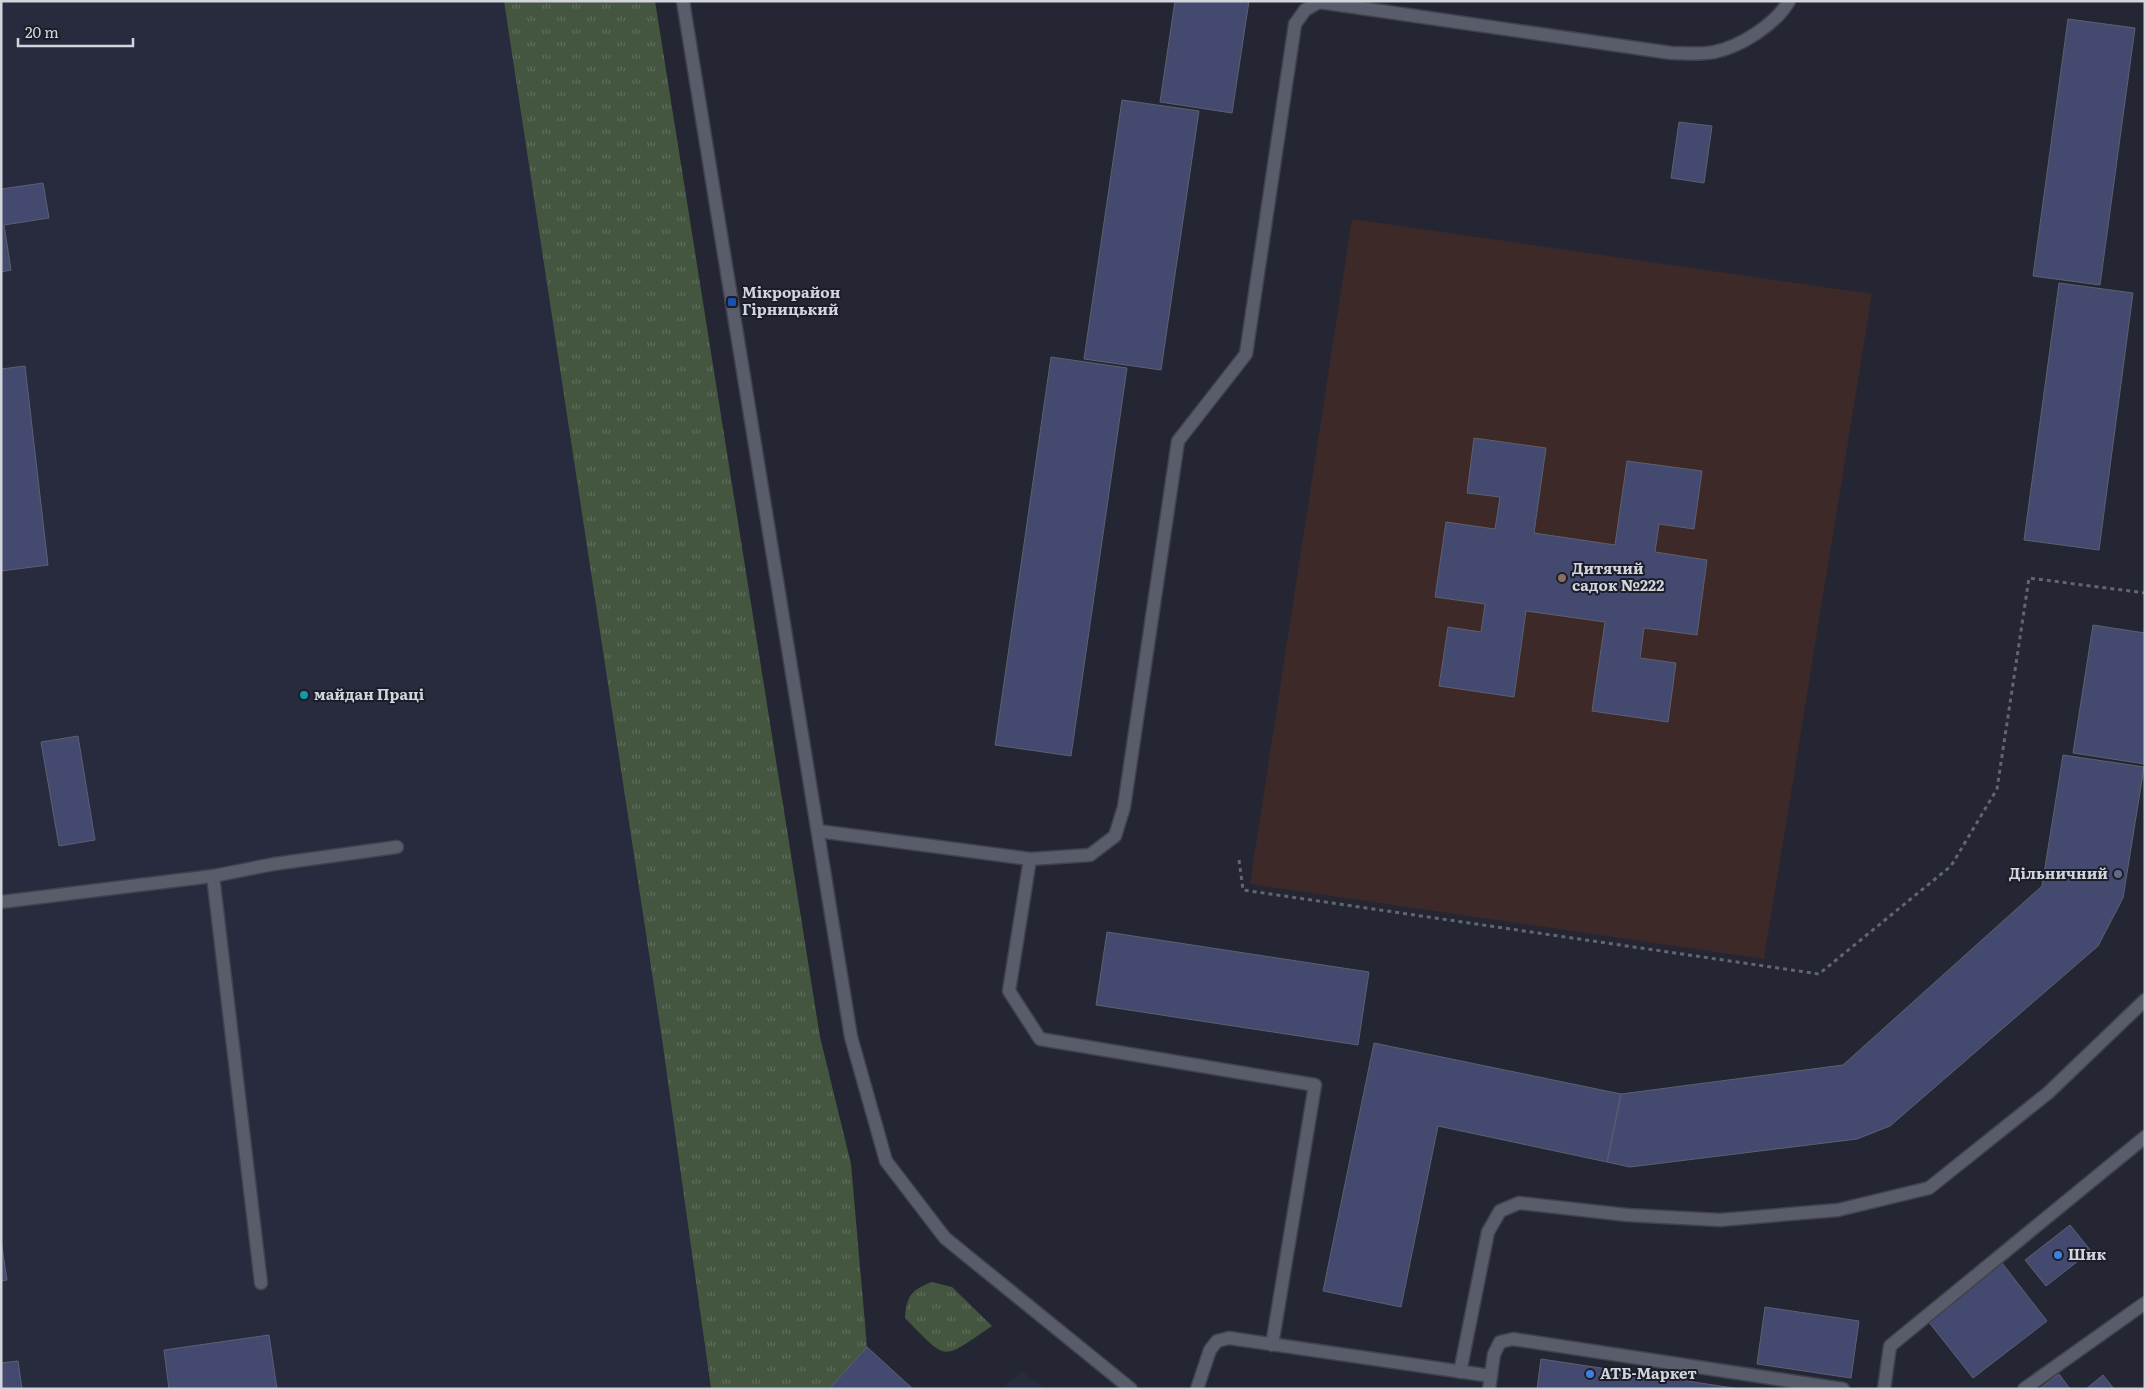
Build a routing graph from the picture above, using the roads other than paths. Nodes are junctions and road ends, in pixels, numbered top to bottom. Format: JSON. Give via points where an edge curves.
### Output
{"nodes":[{"id":1,"x":683,"y":1,"type":"edge"},
{"id":2,"x":1789,"y":1,"type":"edge"},
{"id":3,"x":818,"y":831,"type":"junction"},
{"id":4,"x":398,"y":847,"type":"dead end"},
{"id":5,"x":1030,"y":858,"type":"junction"},
{"id":6,"x":213,"y":876,"type":"junction"},
{"id":7,"x":1,"y":902,"type":"edge"},
{"id":8,"x":2145,"y":1000,"type":"edge"},
{"id":9,"x":2145,"y":1137,"type":"edge"},
{"id":10,"x":261,"y":1283,"type":"dead end"},
{"id":11,"x":2145,"y":1303,"type":"edge"},
{"id":12,"x":1272,"y":1345,"type":"junction"},
{"id":13,"x":1460,"y":1372,"type":"junction"},
{"id":14,"x":1490,"y":1383,"type":"edge"},
{"id":15,"x":1847,"y":1388,"type":"edge"},
{"id":16,"x":1131,"y":1389,"type":"edge"},
{"id":17,"x":1197,"y":1389,"type":"edge"},
{"id":18,"x":1884,"y":1389,"type":"edge"},
{"id":19,"x":2024,"y":1389,"type":"edge"}],
"edges":[{"from":1,"to":3,"type":"street"},
{"from":2,"to":5,"type":"street","via":[[1783,11],[1752,36],[1714,52],[1672,53],[1319,2],[1304,10],[1295,24],[1246,354],[1178,441],[1124,807],[1115,836],[1090,855]]},
{"from":3,"to":5,"type":"street"},
{"from":3,"to":16,"type":"street","via":[[851,1037],[886,1161],[945,1238]]},
{"from":4,"to":6,"type":"street"},
{"from":5,"to":12,"type":"street","via":[[1009,991],[1040,1039],[1315,1085]]},
{"from":6,"to":7,"type":"street"},
{"from":6,"to":10,"type":"street"},
{"from":8,"to":13,"type":"street","via":[[2048,1093],[1929,1188],[1838,1210],[1720,1220],[1627,1215],[1518,1203],[1500,1211],[1488,1232]]},
{"from":9,"to":18,"type":"street","via":[[1890,1346]]},
{"from":11,"to":19,"type":"street"},
{"from":12,"to":13,"type":"street"},
{"from":12,"to":17,"type":"street","via":[[1229,1338],[1218,1341],[1210,1350]]},
{"from":13,"to":14,"type":"street"},
{"from":14,"to":15,"type":"street","via":[[1494,1354],[1500,1342],[1513,1339]]}]}
